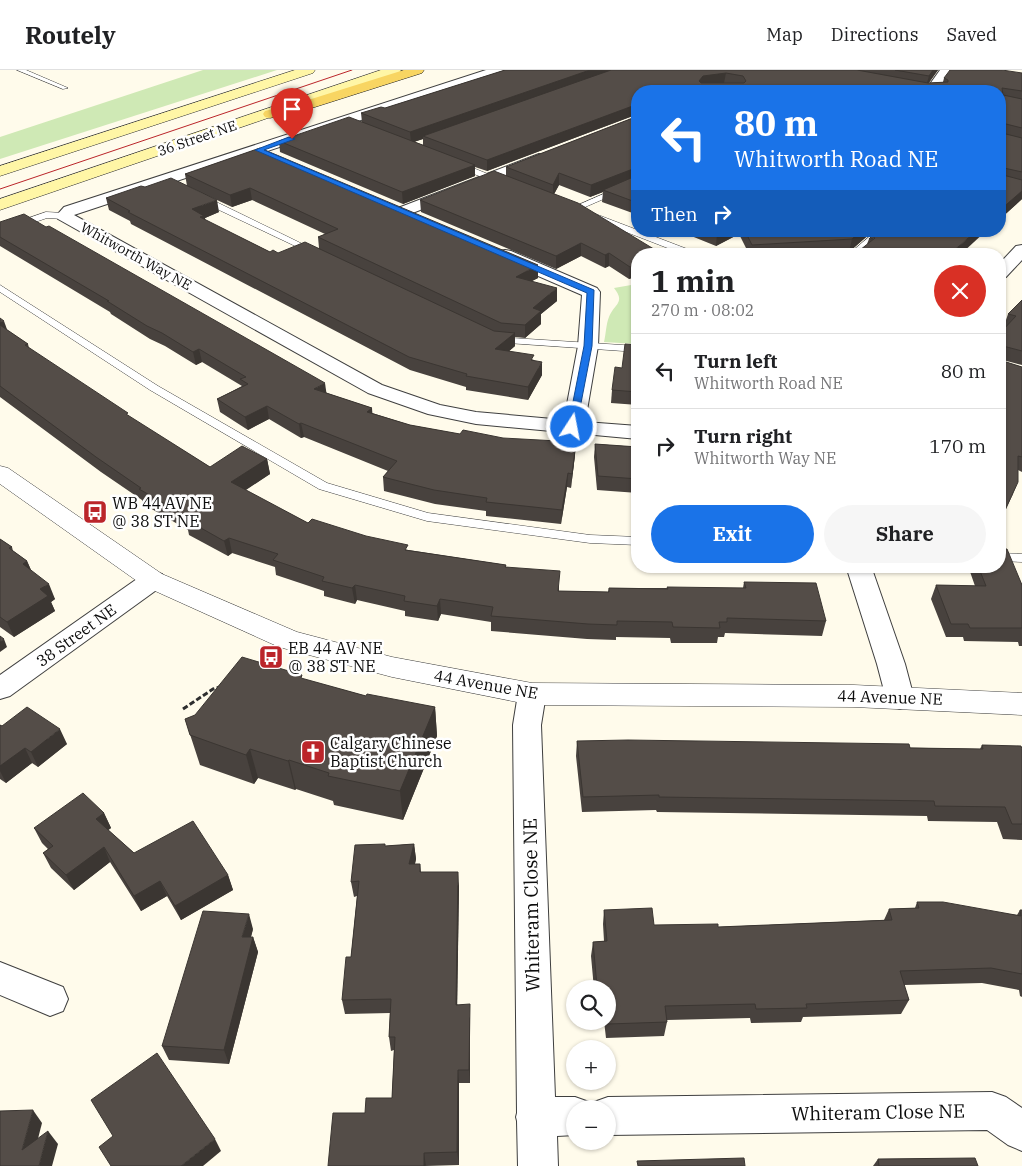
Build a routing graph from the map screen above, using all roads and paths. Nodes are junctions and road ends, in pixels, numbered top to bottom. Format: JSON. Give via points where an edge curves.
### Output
{"nodes":[{"id":1,"x":20,"y":70,"type":"edge"},
{"id":2,"x":308,"y":70,"type":"edge"},
{"id":3,"x":394,"y":70,"type":"edge"},
{"id":4,"x":417,"y":70,"type":"edge"},
{"id":5,"x":499,"y":70,"type":"edge"},
{"id":6,"x":946,"y":70,"type":"edge"},
{"id":7,"x":936,"y":85,"type":"edge"},
{"id":8,"x":64,"y":88,"type":"dead end"},
{"id":9,"x":270,"y":114,"type":"junction"},
{"id":10,"x":342,"y":121,"type":"junction"},
{"id":11,"x":360,"y":128,"type":"edge"},
{"id":12,"x":258,"y":150,"type":"junction"},
{"id":13,"x":554,"y":152,"type":"edge"},
{"id":14,"x":276,"y":158,"type":"edge"},
{"id":15,"x":447,"y":161,"type":"edge"},
{"id":16,"x":0,"y":171,"type":"edge"},
{"id":17,"x":491,"y":177,"type":"junction"},
{"id":18,"x":509,"y":184,"type":"edge"},
{"id":19,"x":631,"y":184,"type":"edge"},
{"id":20,"x":190,"y":193,"type":"edge"},
{"id":21,"x":386,"y":204,"type":"edge"},
{"id":22,"x":0,"y":205,"type":"edge"},
{"id":23,"x":564,"y":205,"type":"edge"},
{"id":24,"x":573,"y":209,"type":"junction"},
{"id":25,"x":404,"y":211,"type":"junction"},
{"id":26,"x":64,"y":216,"type":"junction"},
{"id":27,"x":422,"y":219,"type":"edge"},
{"id":28,"x":0,"y":231,"type":"edge"},
{"id":29,"x":631,"y":231,"type":"edge"},
{"id":30,"x":647,"y":237,"type":"edge"},
{"id":31,"x":874,"y":237,"type":"edge"},
{"id":32,"x":676,"y":248,"type":"edge"},
{"id":33,"x":861,"y":248,"type":"edge"},
{"id":34,"x":493,"y":250,"type":"edge"},
{"id":35,"x":1022,"y":250,"type":"edge"},
{"id":36,"x":323,"y":256,"type":"edge"},
{"id":37,"x":1006,"y":267,"type":"edge"},
{"id":38,"x":0,"y":288,"type":"edge"},
{"id":39,"x":490,"y":337,"type":"edge"},
{"id":40,"x":588,"y":346,"type":"junction"},
{"id":41,"x":631,"y":349,"type":"edge"},
{"id":42,"x":572,"y":427,"type":"junction"},
{"id":43,"x":631,"y":432,"type":"edge"},
{"id":44,"x":0,"y":473,"type":"edge"},
{"id":45,"x":631,"y":541,"type":"edge"},
{"id":46,"x":1006,"y":557,"type":"edge"},
{"id":47,"x":1022,"y":558,"type":"edge"},
{"id":48,"x":860,"y":573,"type":"edge"},
{"id":49,"x":153,"y":580,"type":"junction"},
{"id":50,"x":222,"y":687,"type":"edge"},
{"id":51,"x":0,"y":689,"type":"edge"},
{"id":52,"x":532,"y":694,"type":"junction"},
{"id":53,"x":900,"y":698,"type":"junction"},
{"id":54,"x":1022,"y":704,"type":"edge"},
{"id":55,"x":184,"y":709,"type":"dead end"},
{"id":56,"x":0,"y":978,"type":"edge"},
{"id":57,"x":50,"y":999,"type":"dead end"},
{"id":58,"x":566,"y":1116,"type":"edge"},
{"id":59,"x":616,"y":1116,"type":"edge"},
{"id":60,"x":535,"y":1117,"type":"junction"},
{"id":61,"x":1022,"y":1131,"type":"edge"},
{"id":62,"x":538,"y":1166,"type":"edge"}],
"edges":[{"from":1,"to":8,"type":"lane"},
{"from":2,"to":16,"type":"main road","name":"36 Street NE"},
{"from":3,"to":9,"type":"main road","name":"36 Street NE"},
{"from":4,"to":9,"type":"main road"},
{"from":5,"to":10,"type":"street","name":"Whitworth Way NE"},
{"from":6,"to":7,"type":"street"},
{"from":9,"to":22,"type":"main road","name":"36 Street NE"},
{"from":10,"to":11,"type":"lane"},
{"from":10,"to":12,"type":"street","name":"Whitworth Way NE"},
{"from":12,"to":14,"type":"street"},
{"from":12,"to":26,"type":"street","name":"Whitworth Way NE","via":[[168,182],[70,210]]},
{"from":13,"to":17,"type":"street"},
{"from":15,"to":17,"type":"lane"},
{"from":17,"to":18,"type":"lane"},
{"from":17,"to":25,"type":"street"},
{"from":19,"to":24,"type":"lane"},
{"from":20,"to":36,"type":"lane"},
{"from":21,"to":25,"type":"street"},
{"from":23,"to":24,"type":"lane"},
{"from":24,"to":29,"type":"lane"},
{"from":25,"to":27,"type":"street"},
{"from":26,"to":28,"type":"lane","via":[[46,215]]},
{"from":26,"to":42,"type":"street","name":"Whitworth Way NE","via":[[375,389],[443,412]]},
{"from":30,"to":32,"type":"lane"},
{"from":31,"to":33,"type":"lane"},
{"from":34,"to":40,"type":"street","via":[[591,292]]},
{"from":35,"to":37,"type":"street"},
{"from":38,"to":45,"type":"lane","via":[[154,388],[323,486],[427,517],[590,539]]},
{"from":39,"to":40,"type":"lane","via":[[499,341]]},
{"from":40,"to":41,"type":"lane"},
{"from":40,"to":42,"type":"street"},
{"from":42,"to":43,"type":"street","name":"Whitworth Way NE"},
{"from":44,"to":49,"type":"street","name":"44 Avenue NE"},
{"from":46,"to":47,"type":"lane"},
{"from":48,"to":53,"type":"street"},
{"from":49,"to":51,"type":"street","name":"38 Street NE"},
{"from":49,"to":52,"type":"street","name":"44 Avenue NE","via":[[289,640],[392,667]]},
{"from":50,"to":55,"type":"path","via":[[213,688]]},
{"from":52,"to":53,"type":"street","name":"44 Avenue NE"},
{"from":52,"to":60,"type":"street","name":"Whiteram Close NE","via":[[527,725]]},
{"from":53,"to":54,"type":"street","name":"44 Avenue NE"},
{"from":56,"to":57,"type":"street"},
{"from":58,"to":60,"type":"street"},
{"from":59,"to":61,"type":"street","name":"Whiteram Close NE","via":[[992,1111]]},
{"from":60,"to":62,"type":"street","name":"Whiteram Close NE"}]}
